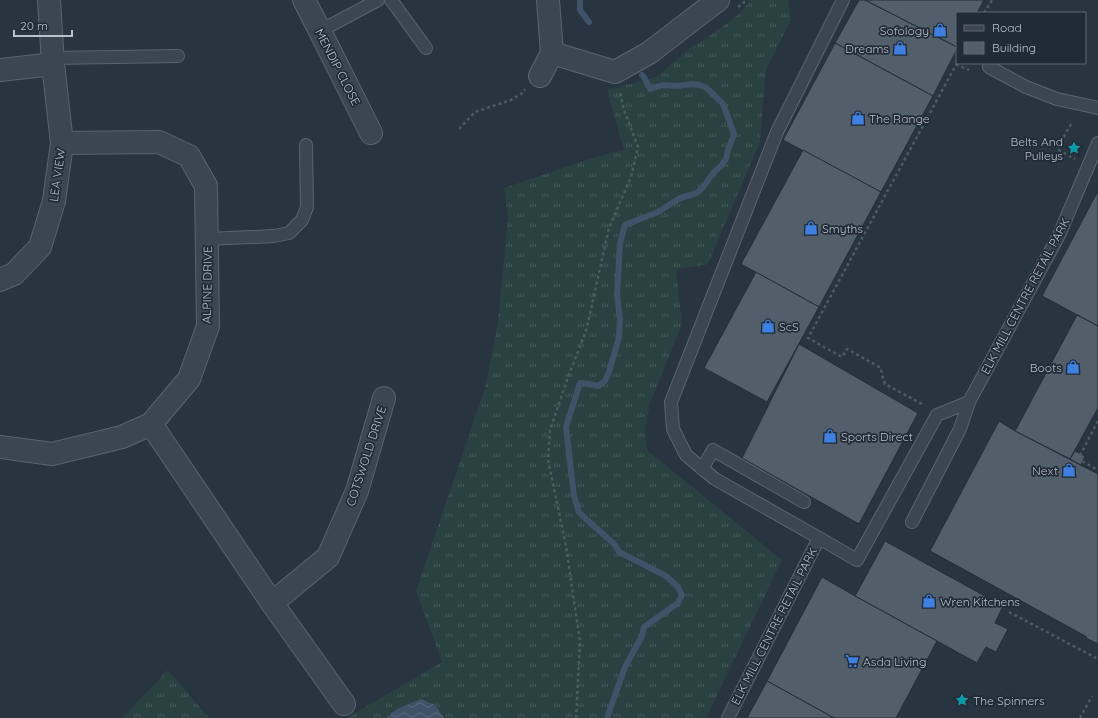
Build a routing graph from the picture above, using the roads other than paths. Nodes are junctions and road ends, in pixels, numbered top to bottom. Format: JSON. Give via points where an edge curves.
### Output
{"nodes":[{"id":1,"x":49,"y":0,"type":"edge"},
{"id":2,"x":304,"y":0,"type":"edge"},
{"id":3,"x":378,"y":0,"type":"edge"},
{"id":4,"x":391,"y":0,"type":"edge"},
{"id":5,"x":548,"y":0,"type":"edge"},
{"id":6,"x":718,"y":0,"type":"edge"},
{"id":7,"x":843,"y":0,"type":"edge"},
{"id":8,"x":320,"y":31,"type":"junction"},
{"id":9,"x":426,"y":48,"type":"dead end"},
{"id":10,"x":552,"y":53,"type":"junction"},
{"id":11,"x":178,"y":56,"type":"dead end"},
{"id":12,"x":52,"y":61,"type":"junction"},
{"id":13,"x":989,"y":67,"type":"dead end"},
{"id":14,"x":0,"y":70,"type":"edge"},
{"id":15,"x":540,"y":76,"type":"road end"},
{"id":16,"x":1098,"y":108,"type":"edge"},
{"id":17,"x":371,"y":133,"type":"dead end"},
{"id":18,"x":1098,"y":143,"type":"edge"},
{"id":19,"x":62,"y":144,"type":"junction"},
{"id":20,"x":306,"y":145,"type":"dead end"},
{"id":21,"x":207,"y":239,"type":"junction"},
{"id":22,"x":0,"y":280,"type":"edge"},
{"id":23,"x":384,"y":398,"type":"dead end"},
{"id":24,"x":969,"y":402,"type":"junction"},
{"id":25,"x":151,"y":424,"type":"junction"},
{"id":26,"x":0,"y":447,"type":"edge"},
{"id":27,"x":702,"y":469,"type":"junction"},
{"id":28,"x":804,"y":502,"type":"dead end"},
{"id":29,"x":912,"y":522,"type":"dead end"},
{"id":30,"x":819,"y":538,"type":"junction"},
{"id":31,"x":272,"y":603,"type":"junction"},
{"id":32,"x":344,"y":704,"type":"dead end"},
{"id":33,"x":728,"y":718,"type":"edge"}],
"edges":[{"from":1,"to":12,"type":"street","name":"LEA VIEW"},
{"from":2,"to":8,"type":"street","name":"MENDIP CLOSE"},
{"from":3,"to":8,"type":"lane"},
{"from":4,"to":9,"type":"lane"},
{"from":5,"to":10,"type":"street"},
{"from":6,"to":10,"type":"street","via":[[649,53],[615,72]]},
{"from":7,"to":27,"type":"lane","via":[[777,132],[671,402],[673,429],[686,455]]},
{"from":8,"to":17,"type":"street","name":"MENDIP CLOSE"},
{"from":10,"to":15,"type":"street"},
{"from":11,"to":12,"type":"lane"},
{"from":12,"to":14,"type":"street"},
{"from":12,"to":19,"type":"street","name":"LEA VIEW"},
{"from":13,"to":16,"type":"lane","via":[[1026,87],[1057,99]]},
{"from":18,"to":24,"type":"lane","name":"ELK MILL CENTRE RETAIL PARK","via":[[1059,235]]},
{"from":19,"to":21,"type":"street","name":"ALPINE DRIVE","via":[[159,142],[189,156],[206,186]]},
{"from":19,"to":22,"type":"street","name":"LEA VIEW","via":[[54,201],[40,247],[14,274]]},
{"from":20,"to":21,"type":"lane","via":[[307,207],[302,220],[289,232],[274,236]]},
{"from":21,"to":25,"type":"street","name":"ALPINE DRIVE","via":[[208,326],[189,379]]},
{"from":23,"to":31,"type":"street","name":"COTSWOLD DRIVE","via":[[357,491],[328,557]]},
{"from":24,"to":29,"type":"lane","name":"ELK MILL CENTRE RETAIL PARK","via":[[960,429]]},
{"from":24,"to":30,"type":"lane","name":"ELK MILL CENTRE RETAIL PARK","via":[[937,415],[856,560]]},
{"from":25,"to":26,"type":"street","name":"ALPINE DRIVE","via":[[122,437],[52,454]]},
{"from":25,"to":31,"type":"street"},
{"from":27,"to":28,"type":"lane","via":[[713,450]]},
{"from":27,"to":30,"type":"lane","via":[[715,479]]},
{"from":30,"to":33,"type":"lane","name":"ELK MILL CENTRE RETAIL PARK"},
{"from":31,"to":32,"type":"street"}]}
